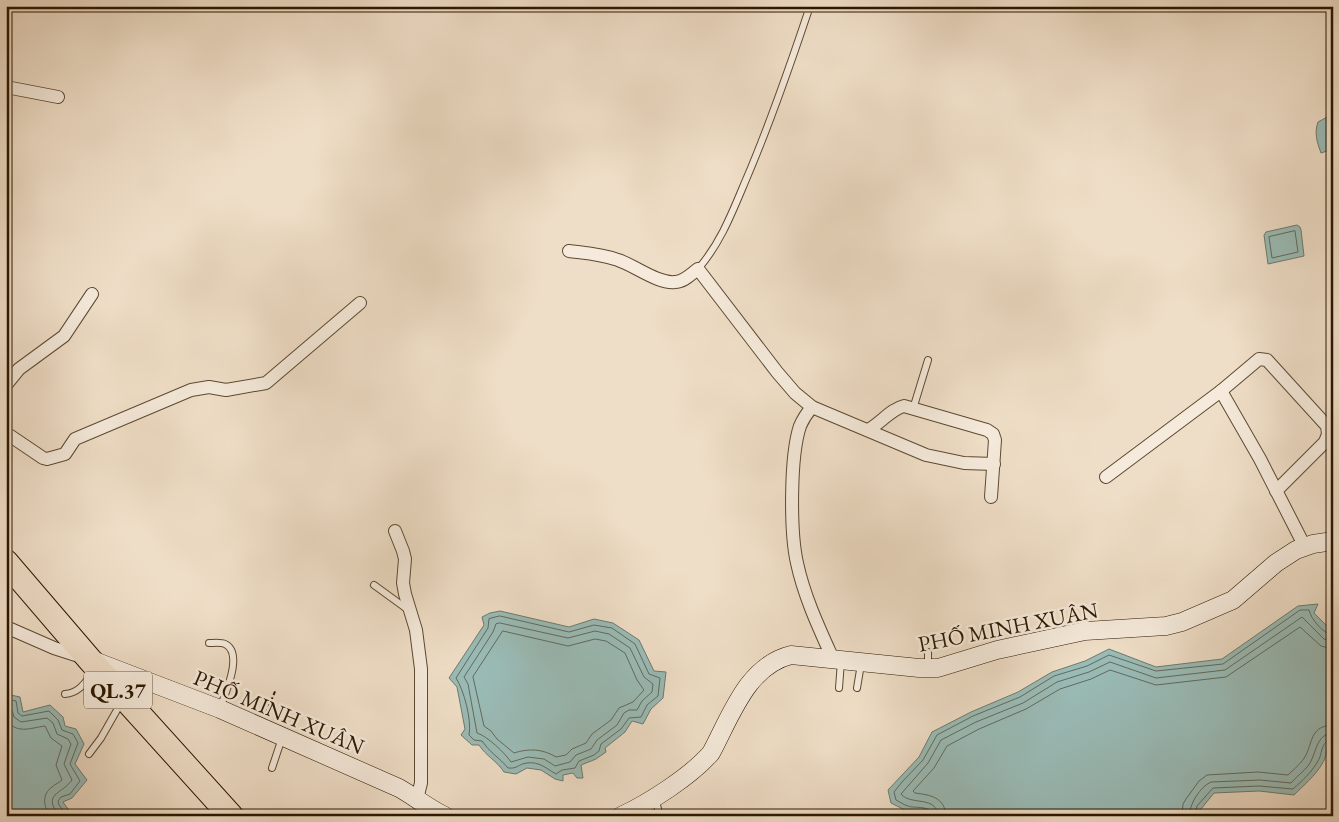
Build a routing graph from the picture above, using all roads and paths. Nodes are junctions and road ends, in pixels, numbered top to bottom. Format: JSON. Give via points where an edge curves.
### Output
{"nodes":[{"id":1,"x":810,"y":6,"type":"edge"},
{"id":2,"x":6,"y":87,"type":"edge"},
{"id":3,"x":58,"y":97,"type":"dead end"},
{"id":4,"x":569,"y":251,"type":"dead end"},
{"id":5,"x":698,"y":269,"type":"junction"},
{"id":6,"x":92,"y":294,"type":"dead end"},
{"id":7,"x":360,"y":303,"type":"dead end"},
{"id":8,"x":928,"y":360,"type":"dead end"},
{"id":9,"x":6,"y":385,"type":"edge"},
{"id":10,"x":1221,"y":392,"type":"junction"},
{"id":11,"x":812,"y":407,"type":"junction"},
{"id":12,"x":912,"y":409,"type":"junction"},
{"id":13,"x":868,"y":430,"type":"junction"},
{"id":14,"x":6,"y":433,"type":"edge"},
{"id":15,"x":994,"y":464,"type":"junction"},
{"id":16,"x":1106,"y":477,"type":"dead end"},
{"id":17,"x":1276,"y":491,"type":"junction"},
{"id":18,"x":991,"y":497,"type":"dead end"},
{"id":19,"x":394,"y":531,"type":"dead end"},
{"id":20,"x":1333,"y":541,"type":"edge"},
{"id":21,"x":1305,"y":547,"type":"junction"},
{"id":22,"x":6,"y":562,"type":"edge"},
{"id":23,"x":374,"y":585,"type":"dead end"},
{"id":24,"x":410,"y":612,"type":"junction"},
{"id":25,"x":6,"y":627,"type":"edge"},
{"id":26,"x":209,"y":643,"type":"dead end"},
{"id":27,"x":837,"y":660,"type":"junction"},
{"id":28,"x":861,"y":663,"type":"junction"},
{"id":29,"x":94,"y":664,"type":"junction"},
{"id":30,"x":839,"y":688,"type":"dead end"},
{"id":31,"x":857,"y":688,"type":"dead end"},
{"id":32,"x":276,"y":689,"type":"dead end"},
{"id":33,"x":66,"y":694,"type":"dead end"},
{"id":34,"x":124,"y":697,"type":"junction"},
{"id":35,"x":220,"y":709,"type":"junction"},
{"id":36,"x":260,"y":727,"type":"junction"},
{"id":37,"x":282,"y":737,"type":"junction"},
{"id":38,"x":88,"y":754,"type":"dead end"},
{"id":39,"x":272,"y":768,"type":"dead end"},
{"id":40,"x":654,"y":797,"type":"junction"},
{"id":41,"x":417,"y":799,"type":"junction"},
{"id":42,"x":231,"y":816,"type":"edge"},
{"id":43,"x":445,"y":816,"type":"edge"},
{"id":44,"x":621,"y":816,"type":"edge"},
{"id":45,"x":660,"y":816,"type":"edge"}],
"edges":[{"from":1,"to":5,"type":"lane","via":[[765,136],[726,226]]},
{"from":2,"to":3,"type":"street"},
{"from":4,"to":5,"type":"street","via":[[618,260],[666,282],[684,280]]},
{"from":5,"to":11,"type":"street","via":[[777,372]]},
{"from":6,"to":9,"type":"street","via":[[64,336],[19,369]]},
{"from":7,"to":14,"type":"street","via":[[266,383],[226,390],[208,387],[191,390],[75,439],[65,454],[47,459]]},
{"from":8,"to":12,"type":"lane"},
{"from":10,"to":16,"type":"street"},
{"from":10,"to":17,"type":"street"},
{"from":10,"to":17,"type":"street","via":[[1259,359],[1268,360],[1327,426],[1325,442]]},
{"from":11,"to":13,"type":"street"},
{"from":11,"to":27,"type":"street","via":[[800,427],[794,463],[792,509],[796,561],[803,587]]},
{"from":12,"to":13,"type":"street","via":[[897,408]]},
{"from":12,"to":15,"type":"street","via":[[988,430],[995,440]]},
{"from":13,"to":15,"type":"street","via":[[926,455],[964,463]]},
{"from":15,"to":18,"type":"street"},
{"from":17,"to":21,"type":"street"},
{"from":19,"to":24,"type":"street","via":[[405,559],[403,583]]},
{"from":20,"to":21,"type":"street","name":"PHỐ MINH XUÂN"},
{"from":21,"to":28,"type":"street","name":"PHỐ MINH XUÂN","via":[[1276,563],[1233,600],[1182,622],[1166,626],[1085,631],[997,650],[938,668],[928,660]]},
{"from":22,"to":29,"type":"highway","number":"QL.37"},
{"from":23,"to":24,"type":"lane"},
{"from":24,"to":41,"type":"street","via":[[421,669],[421,783]]},
{"from":25,"to":29,"type":"street"},
{"from":26,"to":35,"type":"lane","via":[[226,645],[234,657]]},
{"from":27,"to":28,"type":"street","name":"PHỐ MINH XUÂN"},
{"from":27,"to":30,"type":"lane"},
{"from":27,"to":40,"type":"street","name":"PHỐ MINH XUÂN","via":[[791,655],[768,664],[748,683],[707,757]]},
{"from":28,"to":31,"type":"lane"},
{"from":29,"to":33,"type":"lane","via":[[80,689]]},
{"from":29,"to":34,"type":"highway","number":"QL.37"},
{"from":29,"to":35,"type":"street","name":"PHỐ MINH XUÂN"},
{"from":32,"to":36,"type":"path"},
{"from":34,"to":38,"type":"lane"},
{"from":34,"to":42,"type":"highway","number":"QL.37"},
{"from":35,"to":36,"type":"street","name":"PHỐ MINH XUÂN"},
{"from":36,"to":37,"type":"street","name":"PHỐ MINH XUÂN"},
{"from":37,"to":39,"type":"lane"},
{"from":37,"to":41,"type":"street","name":"PHỐ MINH XUÂN"},
{"from":40,"to":44,"type":"street","name":"PHỐ MINH XUÂN"},
{"from":40,"to":45,"type":"lane"},
{"from":41,"to":43,"type":"street","name":"PHỐ MINH XUÂN"}]}
